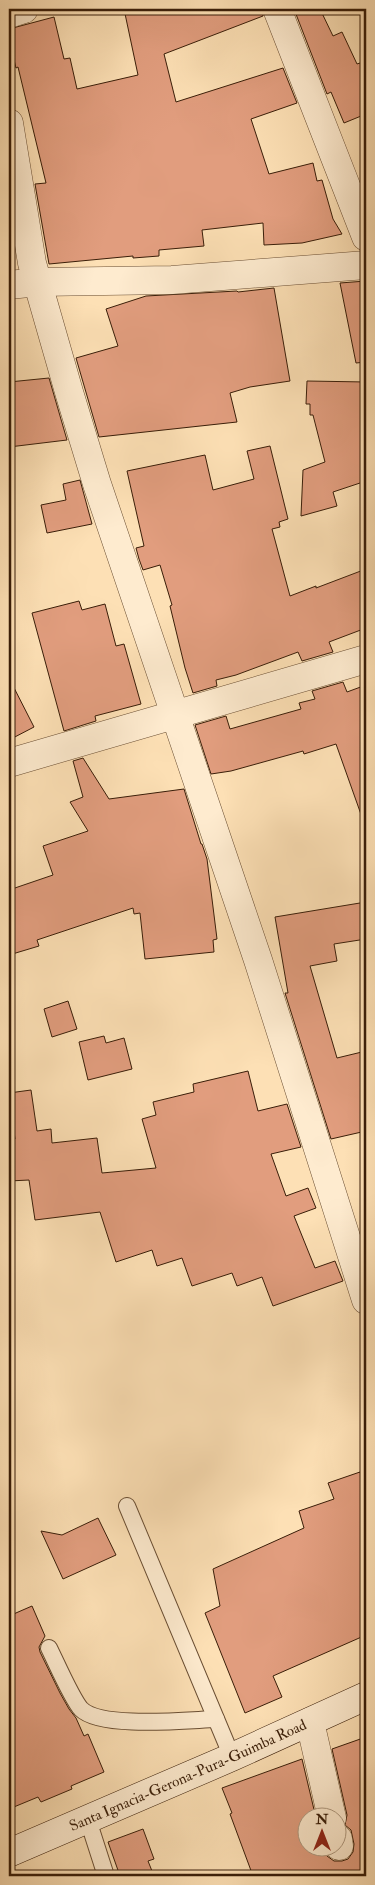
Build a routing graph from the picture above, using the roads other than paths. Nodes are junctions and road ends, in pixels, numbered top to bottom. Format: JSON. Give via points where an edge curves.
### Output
{"nodes":[{"id":1,"x":24,"y":9,"type":"edge"},
{"id":2,"x":277,"y":9,"type":"edge"},
{"id":3,"x":9,"y":14,"type":"edge"},
{"id":4,"x":9,"y":123,"type":"edge"},
{"id":5,"x":366,"y":236,"type":"edge"},
{"id":6,"x":366,"y":265,"type":"edge"},
{"id":7,"x":38,"y":282,"type":"junction"},
{"id":8,"x":9,"y":285,"type":"edge"},
{"id":9,"x":366,"y":659,"type":"edge"},
{"id":10,"x":175,"y":714,"type":"junction"},
{"id":11,"x":9,"y":764,"type":"edge"},
{"id":12,"x":361,"y":1267,"type":"edge"},
{"id":13,"x":366,"y":1300,"type":"edge"},
{"id":14,"x":127,"y":1506,"type":"dead end"},
{"id":15,"x":49,"y":1648,"type":"dead end"},
{"id":16,"x":366,"y":1696,"type":"edge"},
{"id":17,"x":216,"y":1720,"type":"junction"},
{"id":18,"x":310,"y":1722,"type":"junction"},
{"id":19,"x":232,"y":1757,"type":"junction"},
{"id":20,"x":330,"y":1808,"type":"edge"},
{"id":21,"x":88,"y":1820,"type":"junction"},
{"id":22,"x":9,"y":1853,"type":"edge"},
{"id":23,"x":106,"y":1876,"type":"edge"}],
"edges":[{"from":1,"to":3,"type":"street"},
{"from":2,"to":5,"type":"street"},
{"from":4,"to":7,"type":"street"},
{"from":6,"to":7,"type":"street","via":[[172,280]]},
{"from":7,"to":8,"type":"street"},
{"from":7,"to":10,"type":"street","via":[[97,484]]},
{"from":9,"to":10,"type":"street"},
{"from":10,"to":11,"type":"street"},
{"from":10,"to":12,"type":"street"},
{"from":12,"to":13,"type":"street"},
{"from":14,"to":17,"type":"lane"},
{"from":15,"to":17,"type":"lane","via":[[80,1707],[88,1715],[119,1721]]},
{"from":16,"to":18,"type":"street","name":"Santa Ignacia-Gerona-Pura-Guimba Road"},
{"from":17,"to":19,"type":"lane"},
{"from":18,"to":19,"type":"street","name":"Santa Ignacia-Gerona-Pura-Guimba Road"},
{"from":18,"to":20,"type":"street"},
{"from":19,"to":21,"type":"street","name":"Santa Ignacia-Gerona-Pura-Guimba Road"},
{"from":21,"to":22,"type":"street","name":"Santa Ignacia-Gerona-Pura-Guimba Road"},
{"from":21,"to":23,"type":"lane"}]}
